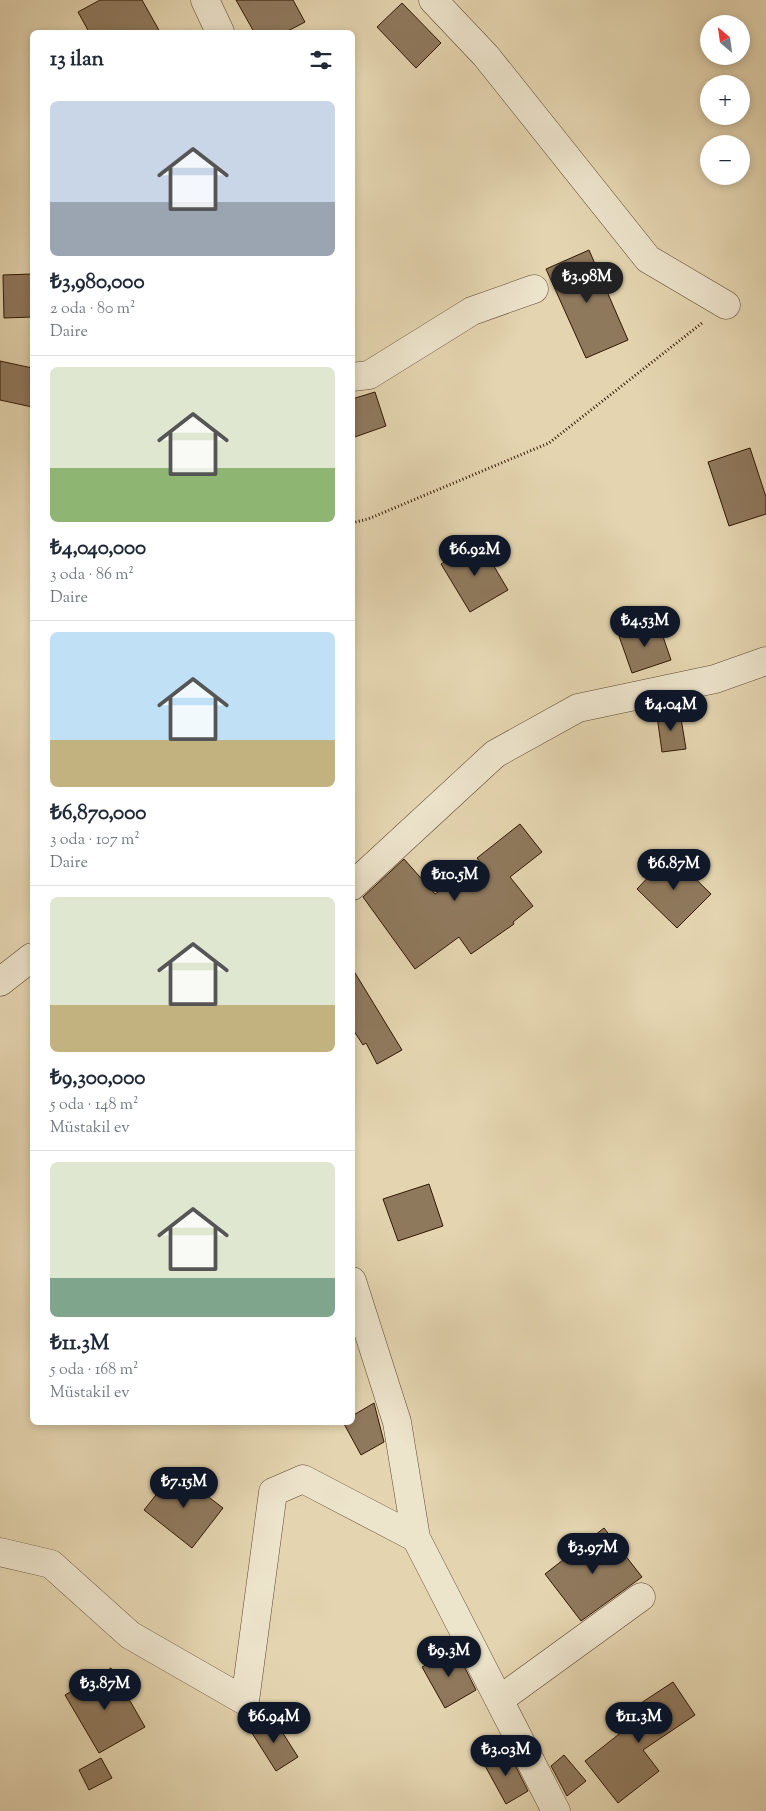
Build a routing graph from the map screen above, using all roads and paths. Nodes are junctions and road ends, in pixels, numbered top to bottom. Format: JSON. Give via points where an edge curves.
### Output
{"nodes":[{"id":1,"x":205,"y":0,"type":"edge"},
{"id":2,"x":433,"y":0,"type":"edge"},
{"id":3,"x":219,"y":30,"type":"edge"},
{"id":4,"x":534,"y":288,"type":"dead end"},
{"id":5,"x":726,"y":305,"type":"joint"},
{"id":6,"x":355,"y":377,"type":"edge"},
{"id":7,"x":355,"y":522,"type":"edge"},
{"id":8,"x":766,"y":661,"type":"edge"},
{"id":9,"x":355,"y":883,"type":"edge"},
{"id":10,"x":30,"y":959,"type":"edge"},
{"id":11,"x":0,"y":982,"type":"edge"},
{"id":12,"x":355,"y":1290,"type":"edge"},
{"id":13,"x":416,"y":1538,"type":"junction"},
{"id":14,"x":0,"y":1552,"type":"edge"},
{"id":15,"x":641,"y":1597,"type":"dead end"},
{"id":16,"x":499,"y":1700,"type":"junction"},
{"id":17,"x":556,"y":1811,"type":"edge"}],
"edges":[{"from":1,"to":3,"type":"street"},
{"from":2,"to":5,"type":"street","via":[[486,56],[648,259]]},
{"from":4,"to":6,"type":"street","via":[[472,311],[369,375]]},
{"from":5,"to":7,"type":"path","via":[[549,442]]},
{"from":8,"to":9,"type":"street","via":[[715,679],[578,708],[495,754]]},
{"from":10,"to":11,"type":"street"},
{"from":12,"to":13,"type":"street","via":[[397,1422]]},
{"from":13,"to":14,"type":"street","via":[[303,1479],[273,1492],[245,1701],[130,1636],[51,1564]]},
{"from":13,"to":16,"type":"street"},
{"from":15,"to":16,"type":"street"},
{"from":16,"to":17,"type":"street"}]}
